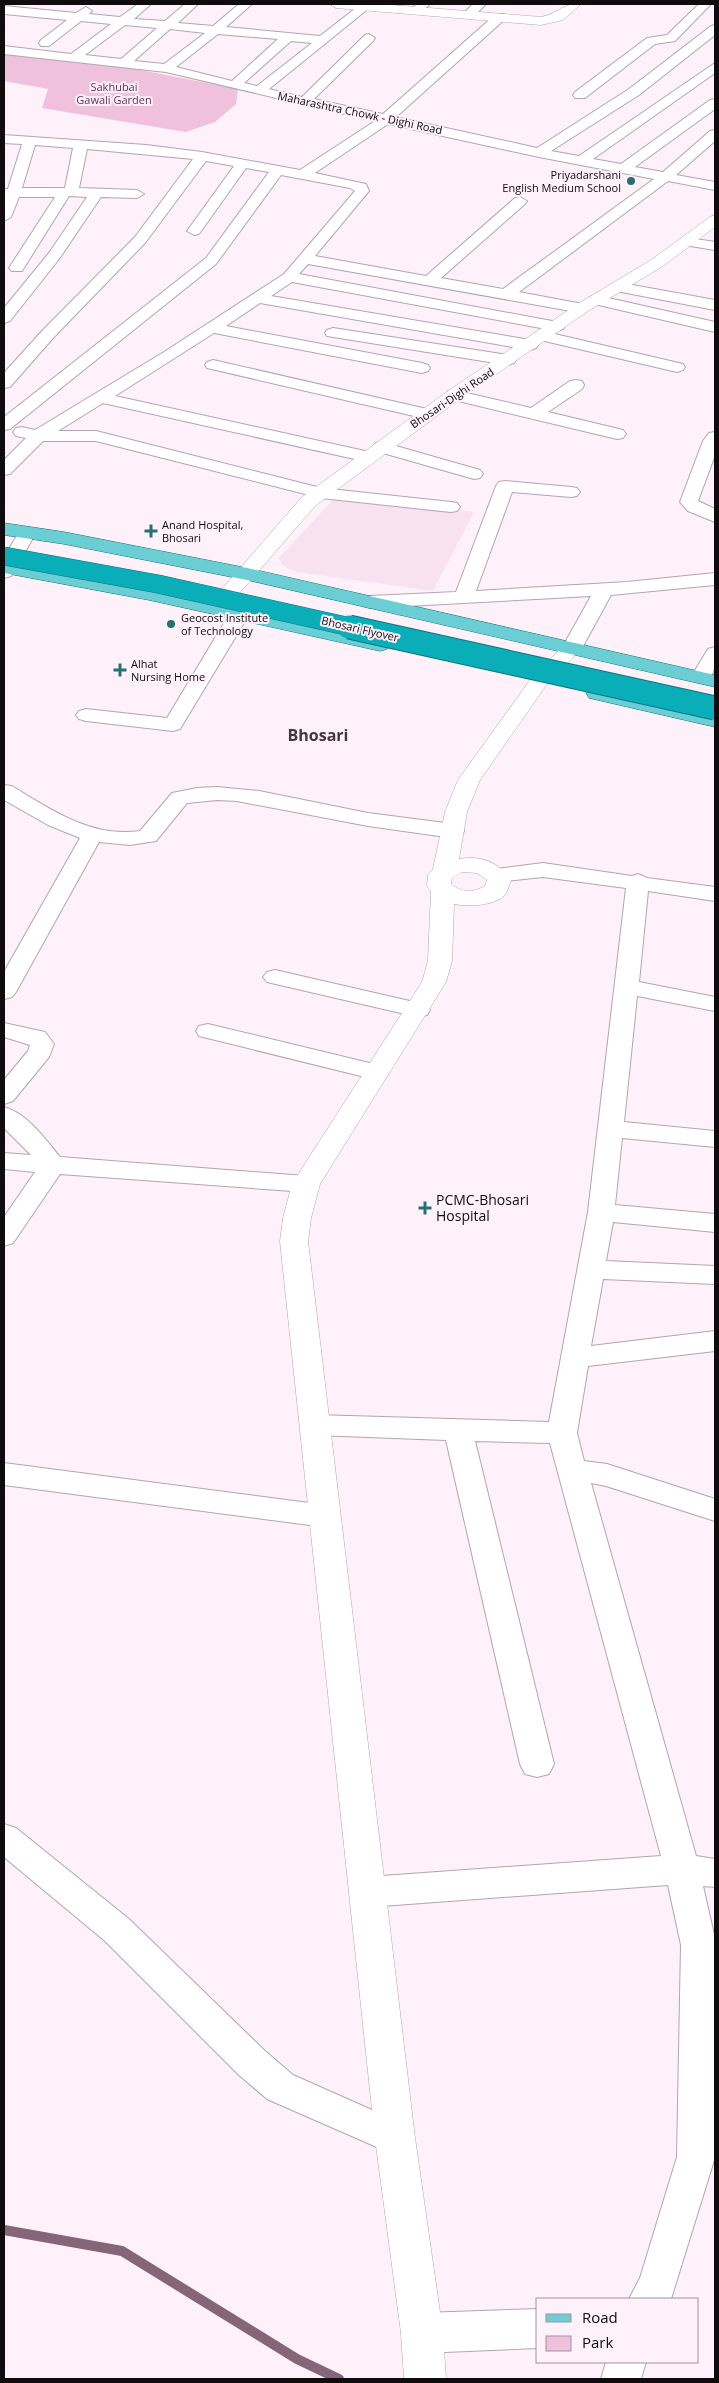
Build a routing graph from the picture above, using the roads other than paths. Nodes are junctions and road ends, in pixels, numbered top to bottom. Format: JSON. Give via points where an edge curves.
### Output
{"nodes":[{"id":1,"x":44,"y":4,"type":"edge"},
{"id":2,"x":96,"y":4,"type":"edge"},
{"id":3,"x":145,"y":4,"type":"edge"},
{"id":4,"x":192,"y":4,"type":"edge"},
{"id":5,"x":246,"y":4,"type":"edge"},
{"id":6,"x":336,"y":4,"type":"edge"},
{"id":7,"x":480,"y":4,"type":"edge"},
{"id":8,"x":575,"y":4,"type":"edge"},
{"id":9,"x":705,"y":4,"type":"edge"},
{"id":10,"x":367,"y":5,"type":"edge"},
{"id":11,"x":420,"y":7,"type":"edge"},
{"id":12,"x":4,"y":10,"type":"edge"},
{"id":13,"x":31,"y":13,"type":"junction"},
{"id":14,"x":468,"y":15,"type":"junction"},
{"id":15,"x":78,"y":17,"type":"junction"},
{"id":16,"x":500,"y":17,"type":"junction"},
{"id":17,"x":125,"y":21,"type":"junction"},
{"id":18,"x":167,"y":24,"type":"junction"},
{"id":19,"x":216,"y":29,"type":"junction"},
{"id":20,"x":715,"y":29,"type":"edge"},
{"id":21,"x":289,"y":36,"type":"junction"},
{"id":22,"x":369,"y":38,"type":"dead end"},
{"id":23,"x":323,"y":40,"type":"junction"},
{"id":24,"x":44,"y":43,"type":"dead end"},
{"id":25,"x":4,"y":50,"type":"edge"},
{"id":26,"x":75,"y":57,"type":"junction"},
{"id":27,"x":125,"y":62,"type":"junction"},
{"id":28,"x":715,"y":67,"type":"edge"},
{"id":29,"x":166,"y":68,"type":"junction"},
{"id":30,"x":235,"y":85,"type":"junction"},
{"id":31,"x":259,"y":91,"type":"junction"},
{"id":32,"x":580,"y":95,"type":"dead end"},
{"id":33,"x":305,"y":101,"type":"junction"},
{"id":34,"x":715,"y":103,"type":"edge"},
{"id":35,"x":386,"y":119,"type":"junction"},
{"id":36,"x":715,"y":134,"type":"edge"},
{"id":37,"x":4,"y":139,"type":"edge"},
{"id":38,"x":529,"y":139,"type":"dead end"},
{"id":39,"x":30,"y":140,"type":"junction"},
{"id":40,"x":81,"y":144,"type":"junction"},
{"id":41,"x":516,"y":148,"type":"junction"},
{"id":42,"x":538,"y":153,"type":"junction"},
{"id":43,"x":202,"y":156,"type":"junction"},
{"id":44,"x":581,"y":161,"type":"junction"},
{"id":45,"x":242,"y":164,"type":"junction"},
{"id":46,"x":622,"y":170,"type":"junction"},
{"id":47,"x":277,"y":171,"type":"junction"},
{"id":48,"x":303,"y":174,"type":"junction"},
{"id":49,"x":664,"y":178,"type":"junction"},
{"id":50,"x":715,"y":186,"type":"edge"},
{"id":51,"x":68,"y":192,"type":"junction"},
{"id":52,"x":9,"y":193,"type":"edge"},
{"id":53,"x":97,"y":193,"type":"junction"},
{"id":54,"x":137,"y":194,"type":"dead end"},
{"id":55,"x":520,"y":201,"type":"dead end"},
{"id":56,"x":4,"y":217,"type":"edge"},
{"id":57,"x":715,"y":220,"type":"edge"},
{"id":58,"x":194,"y":231,"type":"dead end"},
{"id":59,"x":689,"y":242,"type":"junction"},
{"id":60,"x":715,"y":246,"type":"edge"},
{"id":61,"x":305,"y":259,"type":"junction"},
{"id":62,"x":17,"y":268,"type":"dead end"},
{"id":63,"x":289,"y":277,"type":"junction"},
{"id":64,"x":430,"y":280,"type":"junction"},
{"id":65,"x":616,"y":288,"type":"junction"},
{"id":66,"x":508,"y":293,"type":"junction"},
{"id":67,"x":4,"y":295,"type":"edge"},
{"id":68,"x":22,"y":295,"type":"junction"},
{"id":69,"x":258,"y":298,"type":"junction"},
{"id":70,"x":589,"y":304,"type":"junction"},
{"id":71,"x":715,"y":306,"type":"edge"},
{"id":72,"x":4,"y":318,"type":"edge"},
{"id":73,"x":557,"y":326,"type":"junction"},
{"id":74,"x":715,"y":327,"type":"edge"},
{"id":75,"x":213,"y":328,"type":"junction"},
{"id":76,"x":325,"y":332,"type":"dead end"},
{"id":77,"x":536,"y":341,"type":"junction"},
{"id":78,"x":508,"y":360,"type":"junction"},
{"id":79,"x":213,"y":365,"type":"dead end"},
{"id":80,"x":677,"y":367,"type":"dead end"},
{"id":81,"x":422,"y":368,"type":"dead end"},
{"id":82,"x":4,"y":383,"type":"edge"},
{"id":83,"x":576,"y":385,"type":"dead end"},
{"id":84,"x":454,"y":395,"type":"junction"},
{"id":85,"x":101,"y":398,"type":"junction"},
{"id":86,"x":427,"y":414,"type":"junction"},
{"id":87,"x":534,"y":414,"type":"junction"},
{"id":88,"x":4,"y":426,"type":"edge"},
{"id":89,"x":617,"y":434,"type":"dead end"},
{"id":90,"x":38,"y":436,"type":"junction"},
{"id":91,"x":715,"y":437,"type":"edge"},
{"id":92,"x":375,"y":452,"type":"junction"},
{"id":93,"x":4,"y":470,"type":"edge"},
{"id":94,"x":474,"y":474,"type":"dead end"},
{"id":95,"x":572,"y":492,"type":"dead end"},
{"id":96,"x":321,"y":493,"type":"junction"},
{"id":97,"x":451,"y":507,"type":"dead end"},
{"id":98,"x":715,"y":517,"type":"edge"},
{"id":99,"x":4,"y":529,"type":"edge"},
{"id":100,"x":27,"y":533,"type":"junction"},
{"id":101,"x":4,"y":542,"type":"edge"},
{"id":102,"x":4,"y":565,"type":"edge"},
{"id":103,"x":247,"y":574,"type":"junction"},
{"id":104,"x":715,"y":579,"type":"edge"},
{"id":105,"x":604,"y":589,"type":"junction"},
{"id":106,"x":464,"y":596,"type":"junction"},
{"id":107,"x":370,"y":602,"type":"junction"},
{"id":108,"x":216,"y":608,"type":"junction"},
{"id":109,"x":240,"y":614,"type":"junction"},
{"id":110,"x":572,"y":648,"type":"junction"},
{"id":111,"x":715,"y":653,"type":"edge"},
{"id":112,"x":540,"y":680,"type":"junction"},
{"id":113,"x":710,"y":683,"type":"edge"},
{"id":114,"x":715,"y":708,"type":"edge"},
{"id":115,"x":86,"y":715,"type":"dead end"},
{"id":116,"x":715,"y":721,"type":"edge"},
{"id":117,"x":4,"y":791,"type":"edge"},
{"id":118,"x":453,"y":831,"type":"junction"},
{"id":119,"x":92,"y":836,"type":"junction"},
{"id":120,"x":496,"y":875,"type":"junction"},
{"id":121,"x":444,"y":881,"type":"junction"},
{"id":122,"x":638,"y":881,"type":"junction"},
{"id":123,"x":715,"y":894,"type":"edge"},
{"id":124,"x":275,"y":977,"type":"dead end"},
{"id":125,"x":625,"y":987,"type":"junction"},
{"id":126,"x":4,"y":992,"type":"edge"},
{"id":127,"x":715,"y":1004,"type":"edge"},
{"id":128,"x":418,"y":1010,"type":"junction"},
{"id":129,"x":4,"y":1030,"type":"edge"},
{"id":130,"x":208,"y":1031,"type":"dead end"},
{"id":131,"x":377,"y":1072,"type":"junction"},
{"id":132,"x":4,"y":1096,"type":"edge"},
{"id":133,"x":4,"y":1115,"type":"edge"},
{"id":134,"x":611,"y":1129,"type":"junction"},
{"id":135,"x":715,"y":1139,"type":"edge"},
{"id":136,"x":4,"y":1161,"type":"edge"},
{"id":137,"x":54,"y":1165,"type":"junction"},
{"id":138,"x":306,"y":1184,"type":"junction"},
{"id":139,"x":601,"y":1212,"type":"junction"},
{"id":140,"x":715,"y":1223,"type":"edge"},
{"id":141,"x":4,"y":1238,"type":"edge"},
{"id":142,"x":591,"y":1269,"type":"junction"},
{"id":143,"x":715,"y":1275,"type":"edge"},
{"id":144,"x":715,"y":1341,"type":"edge"},
{"id":145,"x":575,"y":1358,"type":"junction"},
{"id":146,"x":315,"y":1425,"type":"junction"},
{"id":147,"x":458,"y":1430,"type":"junction"},
{"id":148,"x":562,"y":1433,"type":"junction"},
{"id":149,"x":572,"y":1470,"type":"junction"},
{"id":150,"x":4,"y":1474,"type":"edge"},
{"id":151,"x":715,"y":1510,"type":"edge"},
{"id":152,"x":326,"y":1516,"type":"junction"},
{"id":153,"x":537,"y":1764,"type":"dead end"},
{"id":154,"x":4,"y":1838,"type":"edge"},
{"id":155,"x":682,"y":1869,"type":"junction"},
{"id":156,"x":715,"y":1873,"type":"edge"},
{"id":157,"x":368,"y":1892,"type":"junction"},
{"id":158,"x":706,"y":2025,"type":"edge"},
{"id":159,"x":706,"y":2101,"type":"edge"},
{"id":160,"x":396,"y":2138,"type":"junction"},
{"id":161,"x":650,"y":2298,"type":"edge"},
{"id":162,"x":536,"y":2328,"type":"edge"},
{"id":163,"x":422,"y":2333,"type":"junction"},
{"id":164,"x":626,"y":2363,"type":"edge"},
{"id":165,"x":425,"y":2379,"type":"edge"},
{"id":166,"x":622,"y":2379,"type":"edge"}],
"edges":[{"from":1,"to":13,"type":"street"},
{"from":2,"to":15,"type":"street"},
{"from":3,"to":17,"type":"street"},
{"from":4,"to":18,"type":"street"},
{"from":5,"to":19,"type":"street"},
{"from":6,"to":10,"type":"street"},
{"from":7,"to":14,"type":"street"},
{"from":8,"to":16,"type":"street","via":[[550,20]]},
{"from":9,"to":32,"type":"street","via":[[682,30],[671,38],[651,41]]},
{"from":10,"to":11,"type":"street"},
{"from":10,"to":23,"type":"street"},
{"from":11,"to":14,"type":"street"},
{"from":12,"to":13,"type":"street"},
{"from":13,"to":15,"type":"street"},
{"from":14,"to":16,"type":"street"},
{"from":15,"to":17,"type":"street"},
{"from":15,"to":24,"type":"street"},
{"from":16,"to":35,"type":"street"},
{"from":17,"to":18,"type":"street"},
{"from":17,"to":26,"type":"street"},
{"from":18,"to":19,"type":"street"},
{"from":18,"to":27,"type":"street"},
{"from":19,"to":21,"type":"street"},
{"from":19,"to":29,"type":"street"},
{"from":20,"to":42,"type":"street","via":[[634,92]]},
{"from":21,"to":23,"type":"street"},
{"from":21,"to":30,"type":"street"},
{"from":22,"to":33,"type":"street"},
{"from":23,"to":31,"type":"street"},
{"from":25,"to":26,"type":"street","name":"Maharashtra Chowk - Dighi Road"},
{"from":26,"to":27,"type":"street","name":"Maharashtra Chowk - Dighi Road"},
{"from":27,"to":29,"type":"street","name":"Maharashtra Chowk - Dighi Road"},
{"from":28,"to":44,"type":"street"},
{"from":29,"to":30,"type":"street","name":"Maharashtra Chowk - Dighi Road"},
{"from":30,"to":31,"type":"street","name":"Maharashtra Chowk - Dighi Road"},
{"from":31,"to":33,"type":"street","name":"Maharashtra Chowk - Dighi Road"},
{"from":33,"to":35,"type":"street","name":"Maharashtra Chowk - Dighi Road"},
{"from":34,"to":46,"type":"street"},
{"from":35,"to":41,"type":"street","name":"Maharashtra Chowk - Dighi Road"},
{"from":35,"to":48,"type":"street"},
{"from":36,"to":49,"type":"street"},
{"from":37,"to":39,"type":"street"},
{"from":38,"to":41,"type":"street"},
{"from":39,"to":40,"type":"street"},
{"from":39,"to":52,"type":"street"},
{"from":40,"to":43,"type":"street"},
{"from":40,"to":51,"type":"street"},
{"from":41,"to":42,"type":"street","name":"Maharashtra Chowk - Dighi Road"},
{"from":42,"to":44,"type":"street","name":"Maharashtra Chowk - Dighi Road"},
{"from":43,"to":45,"type":"street"},
{"from":43,"to":82,"type":"street","via":[[140,240]]},
{"from":44,"to":46,"type":"street","name":"Maharashtra Chowk - Dighi Road"},
{"from":45,"to":47,"type":"street"},
{"from":45,"to":58,"type":"street"},
{"from":46,"to":49,"type":"street","name":"Maharashtra Chowk - Dighi Road"},
{"from":47,"to":48,"type":"street"},
{"from":47,"to":88,"type":"street","via":[[212,260]]},
{"from":48,"to":61,"type":"street","via":[[361,186],[362,191]]},
{"from":49,"to":50,"type":"street","name":"Maharashtra Chowk - Dighi Road"},
{"from":49,"to":66,"type":"street"},
{"from":51,"to":52,"type":"street"},
{"from":51,"to":53,"type":"street"},
{"from":51,"to":62,"type":"street"},
{"from":52,"to":56,"type":"street"},
{"from":53,"to":54,"type":"street"},
{"from":53,"to":68,"type":"street","via":[[54,256]]},
{"from":55,"to":64,"type":"street"},
{"from":57,"to":59,"type":"street","name":"Bhosari-Dighi Road"},
{"from":59,"to":60,"type":"street"},
{"from":59,"to":65,"type":"street","name":"Bhosari-Dighi Road"},
{"from":61,"to":63,"type":"street"},
{"from":61,"to":64,"type":"street"},
{"from":63,"to":69,"type":"street"},
{"from":63,"to":73,"type":"street"},
{"from":64,"to":66,"type":"street"},
{"from":65,"to":70,"type":"street","name":"Bhosari-Dighi Road"},
{"from":65,"to":71,"type":"street"},
{"from":66,"to":70,"type":"street"},
{"from":67,"to":68,"type":"street"},
{"from":68,"to":72,"type":"street"},
{"from":69,"to":75,"type":"street"},
{"from":69,"to":77,"type":"street"},
{"from":70,"to":73,"type":"street","name":"Bhosari-Dighi Road"},
{"from":70,"to":74,"type":"street"},
{"from":73,"to":77,"type":"street","name":"Bhosari-Dighi Road"},
{"from":75,"to":81,"type":"street"},
{"from":75,"to":85,"type":"street"},
{"from":76,"to":78,"type":"street"},
{"from":77,"to":78,"type":"street","name":"Bhosari-Dighi Road"},
{"from":77,"to":80,"type":"street"},
{"from":78,"to":84,"type":"street","name":"Bhosari-Dighi Road"},
{"from":79,"to":86,"type":"street"},
{"from":83,"to":87,"type":"street"},
{"from":84,"to":86,"type":"street","name":"Bhosari-Dighi Road"},
{"from":84,"to":87,"type":"street"},
{"from":85,"to":90,"type":"street"},
{"from":85,"to":92,"type":"street"},
{"from":86,"to":92,"type":"street","name":"Bhosari-Dighi Road"},
{"from":87,"to":89,"type":"street"},
{"from":88,"to":90,"type":"street"},
{"from":90,"to":93,"type":"street"},
{"from":90,"to":96,"type":"street","via":[[96,436]]},
{"from":91,"to":98,"type":"street","via":[[689,502]]},
{"from":92,"to":94,"type":"street"},
{"from":92,"to":96,"type":"street","name":"Bhosari-Dighi Road"},
{"from":95,"to":106,"type":"street","via":[[505,486]]},
{"from":96,"to":97,"type":"street"},
{"from":96,"to":103,"type":"street","name":"Bhosari-Dighi Road","via":[[309,501]]},
{"from":99,"to":100,"type":"main road"},
{"from":100,"to":102,"type":"street"},
{"from":100,"to":103,"type":"main road"},
{"from":101,"to":113,"type":"highway","name":"Bhosari Flyover","via":[[171,571]]},
{"from":102,"to":108,"type":"main road"},
{"from":102,"to":114,"type":"highway","name":"Bhosari Flyover","bridge":true,"via":[[158,584]]},
{"from":103,"to":107,"type":"main road"},
{"from":103,"to":108,"type":"street","name":"Bhosari-Dighi Road"},
{"from":104,"to":105,"type":"street"},
{"from":105,"to":106,"type":"street"},
{"from":105,"to":110,"type":"street"},
{"from":106,"to":107,"type":"street"},
{"from":107,"to":110,"type":"main road"},
{"from":108,"to":109,"type":"main road"},
{"from":109,"to":112,"type":"main road"},
{"from":109,"to":115,"type":"street","via":[[173,726]]},
{"from":110,"to":112,"type":"street"},
{"from":110,"to":113,"type":"main road"},
{"from":111,"to":113,"type":"street"},
{"from":112,"to":116,"type":"main road"},
{"from":112,"to":118,"type":"street","via":[[469,780],[456,812]]},
{"from":117,"to":119,"type":"street","via":[[58,823]]},
{"from":118,"to":119,"type":"street","via":[[209,793],[180,798],[148,836],[140,839]]},
{"from":118,"to":121,"type":"street"},
{"from":119,"to":126,"type":"street"},
{"from":120,"to":121,"type":"street","via":[[491,870],[462,865]]},
{"from":120,"to":121,"type":"street","via":[[499,880],[496,890],[484,896],[466,898]]},
{"from":120,"to":122,"type":"street","via":[[543,870]]},
{"from":121,"to":128,"type":"street","via":[[440,961],[434,982]]},
{"from":122,"to":123,"type":"street"},
{"from":122,"to":125,"type":"street"},
{"from":124,"to":128,"type":"street"},
{"from":125,"to":127,"type":"street"},
{"from":125,"to":134,"type":"street"},
{"from":128,"to":131,"type":"street"},
{"from":129,"to":132,"type":"street","via":[[36,1038],[42,1044],[40,1052]]},
{"from":130,"to":131,"type":"street"},
{"from":131,"to":138,"type":"street"},
{"from":133,"to":137,"type":"street"},
{"from":134,"to":135,"type":"street"},
{"from":134,"to":139,"type":"street"},
{"from":136,"to":137,"type":"street"},
{"from":137,"to":138,"type":"street"},
{"from":137,"to":141,"type":"street"},
{"from":138,"to":146,"type":"street","via":[[294,1241]]},
{"from":139,"to":140,"type":"street"},
{"from":139,"to":142,"type":"street"},
{"from":142,"to":143,"type":"street"},
{"from":142,"to":145,"type":"street"},
{"from":144,"to":145,"type":"street"},
{"from":145,"to":148,"type":"street"},
{"from":146,"to":147,"type":"street"},
{"from":146,"to":152,"type":"street"},
{"from":147,"to":148,"type":"street"},
{"from":147,"to":153,"type":"street"},
{"from":148,"to":149,"type":"street"},
{"from":149,"to":151,"type":"street","via":[[607,1475]]},
{"from":149,"to":155,"type":"street"},
{"from":150,"to":152,"type":"street"},
{"from":152,"to":157,"type":"street"},
{"from":154,"to":160,"type":"street","via":[[117,1930],[280,2087]]},
{"from":155,"to":156,"type":"street"},
{"from":155,"to":157,"type":"street"},
{"from":155,"to":158,"type":"street","via":[[699,1945]]},
{"from":157,"to":160,"type":"street"},
{"from":158,"to":159,"type":"street"},
{"from":159,"to":161,"type":"street","via":[[696,2157],[657,2287]]},
{"from":160,"to":163,"type":"street"},
{"from":162,"to":163,"type":"street"},
{"from":163,"to":165,"type":"street"},
{"from":164,"to":166,"type":"street"}]}
